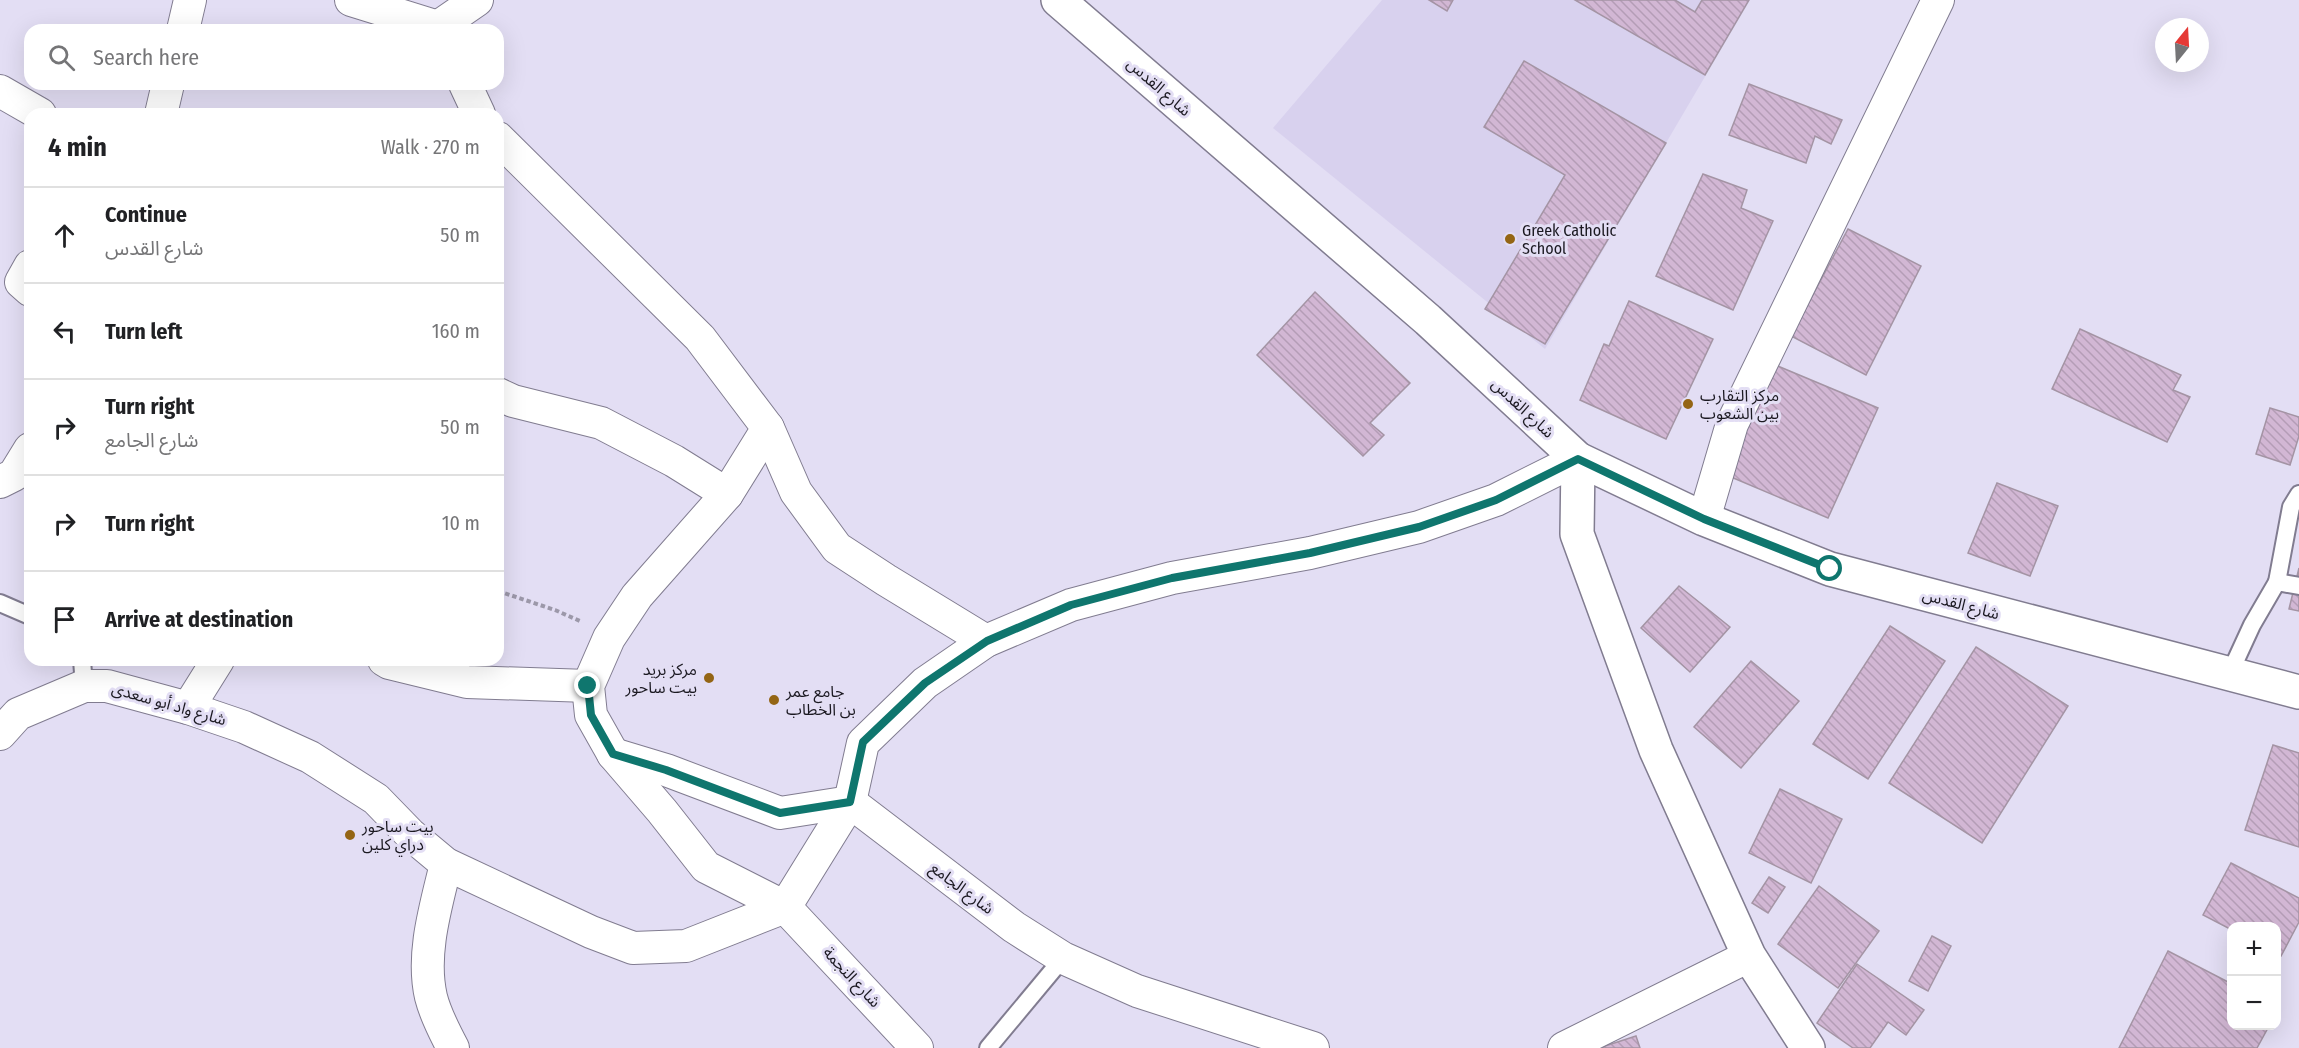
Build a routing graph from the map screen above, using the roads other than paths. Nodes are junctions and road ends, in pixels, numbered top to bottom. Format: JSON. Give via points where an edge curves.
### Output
{"nodes":[{"id":1,"x":190,"y":0,"type":"edge"},
{"id":2,"x":351,"y":0,"type":"edge"},
{"id":3,"x":477,"y":0,"type":"edge"},
{"id":4,"x":1058,"y":0,"type":"edge"},
{"id":5,"x":1938,"y":0,"type":"edge"},
{"id":6,"x":184,"y":24,"type":"edge"},
{"id":7,"x":426,"y":24,"type":"edge"},
{"id":8,"x":444,"y":24,"type":"edge"},
{"id":9,"x":167,"y":90,"type":"edge"},
{"id":10,"x":468,"y":90,"type":"edge"},
{"id":11,"x":0,"y":91,"type":"edge"},
{"id":12,"x":30,"y":108,"type":"edge"},
{"id":13,"x":162,"y":108,"type":"edge"},
{"id":14,"x":476,"y":108,"type":"edge"},
{"id":15,"x":504,"y":144,"type":"edge"},
{"id":16,"x":504,"y":397,"type":"edge"},
{"id":17,"x":768,"y":428,"type":"junction"},
{"id":18,"x":24,"y":459,"type":"edge"},
{"id":19,"x":1578,"y":459,"type":"junction"},
{"id":20,"x":0,"y":482,"type":"edge"},
{"id":21,"x":727,"y":494,"type":"junction"},
{"id":22,"x":2299,"y":494,"type":"edge"},
{"id":23,"x":1704,"y":519,"type":"junction"},
{"id":24,"x":2277,"y":582,"type":"junction"},
{"id":25,"x":2299,"y":586,"type":"edge"},
{"id":26,"x":0,"y":603,"type":"edge"},
{"id":27,"x":24,"y":613,"type":"edge"},
{"id":28,"x":987,"y":641,"type":"junction"},
{"id":29,"x":214,"y":666,"type":"edge"},
{"id":30,"x":401,"y":666,"type":"edge"},
{"id":31,"x":83,"y":673,"type":"edge"},
{"id":32,"x":2229,"y":675,"type":"junction"},
{"id":33,"x":588,"y":686,"type":"junction"},
{"id":34,"x":2299,"y":692,"type":"edge"},
{"id":35,"x":188,"y":708,"type":"junction"},
{"id":36,"x":0,"y":734,"type":"edge"},
{"id":37,"x":613,"y":754,"type":"junction"},
{"id":38,"x":850,"y":802,"type":"junction"},
{"id":39,"x":446,"y":864,"type":"junction"},
{"id":40,"x":786,"y":907,"type":"junction"},
{"id":41,"x":1749,"y":956,"type":"junction"},
{"id":42,"x":1063,"y":958,"type":"junction"},
{"id":43,"x":453,"y":1048,"type":"edge"},
{"id":44,"x":917,"y":1048,"type":"edge"},
{"id":45,"x":988,"y":1048,"type":"edge"},
{"id":46,"x":1313,"y":1048,"type":"edge"},
{"id":47,"x":1564,"y":1048,"type":"edge"},
{"id":48,"x":1808,"y":1048,"type":"edge"}],
"edges":[{"from":1,"to":6,"type":"street"},
{"from":2,"to":7,"type":"street"},
{"from":3,"to":8,"type":"street"},
{"from":4,"to":19,"type":"main road","name":"شارع القدس","via":[[1428,320]]},
{"from":5,"to":23,"type":"street","via":[[1732,424]]},
{"from":9,"to":13,"type":"street"},
{"from":10,"to":14,"type":"street"},
{"from":11,"to":12,"type":"street"},
{"from":15,"to":17,"type":"street","via":[[699,338]]},
{"from":16,"to":21,"type":"street","via":[[601,423],[674,460]]},
{"from":17,"to":21,"type":"street"},
{"from":17,"to":28,"type":"street","via":[[796,492],[837,548]]},
{"from":18,"to":20,"type":"street","via":[[14,475]]},
{"from":19,"to":23,"type":"main road","name":"شارع القدس"},
{"from":19,"to":28,"type":"street","via":[[1496,500],[1419,527],[1149,584],[1071,605]]},
{"from":19,"to":41,"type":"main road","via":[[1577,534],[1656,750]]},
{"from":21,"to":33,"type":"street","via":[[637,596],[609,638]]},
{"from":22,"to":24,"type":"lane","via":[[2291,507]]},
{"from":23,"to":32,"type":"main road","name":"شارع القدس","via":[[1830,569]]},
{"from":24,"to":25,"type":"lane"},
{"from":24,"to":32,"type":"lane"},
{"from":26,"to":27,"type":"lane"},
{"from":28,"to":38,"type":"street","via":[[925,683],[863,742]]},
{"from":29,"to":35,"type":"street"},
{"from":30,"to":33,"type":"street","via":[[467,682]]},
{"from":31,"to":35,"type":"street","name":"شارع واد أبو سعدى","via":[[107,686]]},
{"from":31,"to":36,"type":"street","name":"شارع واد أبو سعدى","via":[[18,714]]},
{"from":32,"to":34,"type":"main road","name":"شارع القدس"},
{"from":33,"to":37,"type":"street","via":[[591,715]]},
{"from":35,"to":39,"type":"street","name":"شارع واد أبو سعدى","via":[[244,727],[310,757],[376,800]]},
{"from":37,"to":38,"type":"street","via":[[780,813]]},
{"from":37,"to":40,"type":"street","via":[[706,867]]},
{"from":38,"to":40,"type":"street"},
{"from":38,"to":42,"type":"street","name":"شارع الجامع","via":[[1014,927]]},
{"from":39,"to":40,"type":"street","name":"شارع واد أبو سعدى","via":[[633,948],[686,946]]},
{"from":39,"to":43,"type":"street","via":[[428,959],[431,998]]},
{"from":40,"to":44,"type":"street","name":"شارع النجمة"},
{"from":41,"to":47,"type":"street"},
{"from":41,"to":48,"type":"main road"},
{"from":42,"to":45,"type":"lane"},
{"from":42,"to":46,"type":"street","name":"شارع الجامع","via":[[1137,991]]}]}
